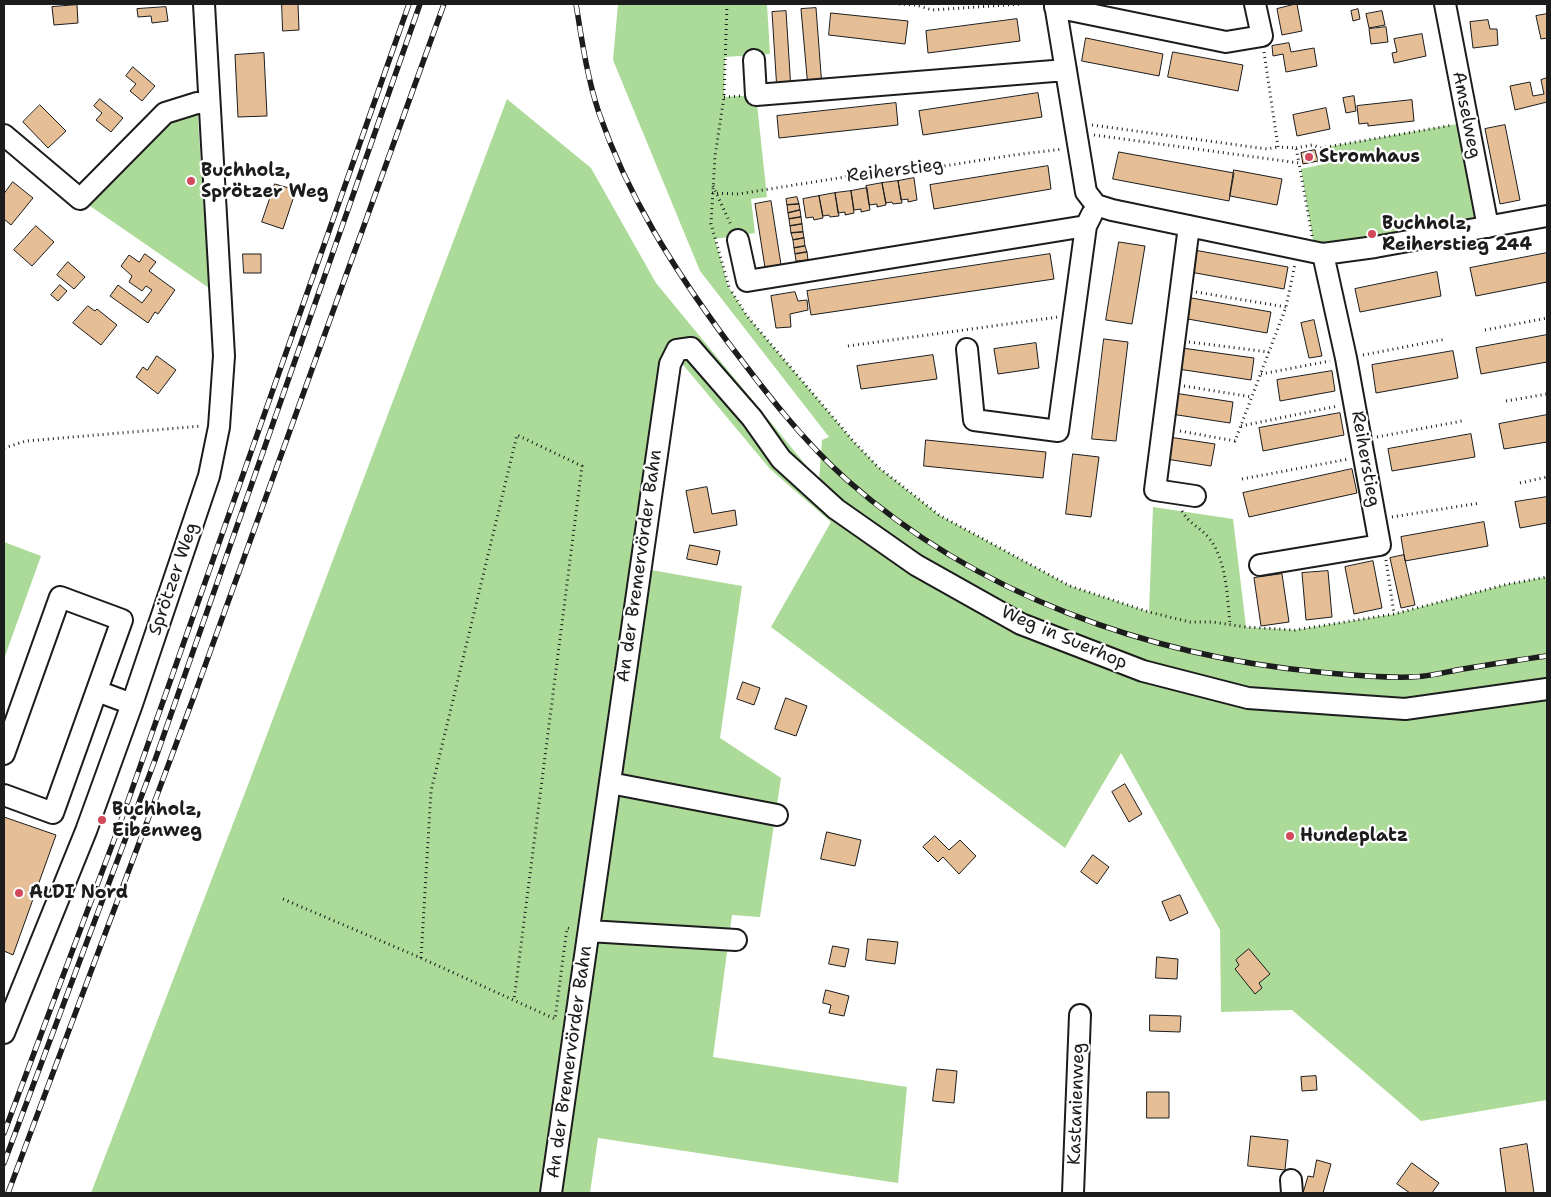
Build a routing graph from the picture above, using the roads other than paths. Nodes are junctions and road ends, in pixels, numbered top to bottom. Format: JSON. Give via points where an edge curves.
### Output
{"nodes":[{"id":1,"x":204,"y":4,"type":"edge"},
{"id":2,"x":1255,"y":4,"type":"edge"},
{"id":3,"x":1446,"y":4,"type":"edge"},
{"id":4,"x":1055,"y":5,"type":"edge"},
{"id":5,"x":754,"y":60,"type":"dead end"},
{"id":6,"x":1066,"y":70,"type":"junction"},
{"id":7,"x":209,"y":102,"type":"junction"},
{"id":8,"x":4,"y":135,"type":"edge"},
{"id":9,"x":1096,"y":205,"type":"junction"},
{"id":10,"x":1547,"y":216,"type":"edge"},
{"id":11,"x":1086,"y":226,"type":"junction"},
{"id":12,"x":1189,"y":226,"type":"junction"},
{"id":13,"x":1488,"y":227,"type":"junction"},
{"id":14,"x":738,"y":240,"type":"road end"},
{"id":15,"x":1312,"y":251,"type":"junction"},
{"id":16,"x":967,"y":349,"type":"dead end"},
{"id":17,"x":677,"y":350,"type":"joint"},
{"id":18,"x":1195,"y":496,"type":"dead end"},
{"id":19,"x":1260,"y":565,"type":"dead end"},
{"id":20,"x":1547,"y":688,"type":"edge"},
{"id":21,"x":97,"y":691,"type":"junction"},
{"id":22,"x":132,"y":704,"type":"junction"},
{"id":23,"x":4,"y":754,"type":"edge"},
{"id":24,"x":610,"y":783,"type":"junction"},
{"id":25,"x":4,"y":795,"type":"edge"},
{"id":26,"x":777,"y":815,"type":"dead end"},
{"id":27,"x":589,"y":931,"type":"junction"},
{"id":28,"x":736,"y":940,"type":"dead end"},
{"id":29,"x":1080,"y":1015,"type":"dead end"},
{"id":30,"x":4,"y":1033,"type":"edge"},
{"id":31,"x":552,"y":1193,"type":"edge"},
{"id":32,"x":1073,"y":1193,"type":"edge"}],
"edges":[{"from":1,"to":7,"type":"street","name":"Sprötzer Weg"},
{"from":2,"to":4,"type":"street","via":[[1262,36],[1226,42]]},
{"from":3,"to":13,"type":"street","name":"Amselweg"},
{"from":4,"to":6,"type":"street"},
{"from":5,"to":6,"type":"street","via":[[756,95]]},
{"from":6,"to":9,"type":"street","via":[[1086,192]]},
{"from":7,"to":8,"type":"street","via":[[165,113],[80,199]]},
{"from":7,"to":22,"type":"street","name":"Sprötzer Weg","via":[[224,356],[219,427],[209,476]]},
{"from":9,"to":11,"type":"street"},
{"from":9,"to":12,"type":"street"},
{"from":10,"to":13,"type":"street"},
{"from":11,"to":14,"type":"street","via":[[747,281]]},
{"from":11,"to":16,"type":"street","via":[[1058,430],[974,420]]},
{"from":12,"to":15,"type":"street"},
{"from":12,"to":18,"type":"street","via":[[1155,490]]},
{"from":13,"to":15,"type":"street","via":[[1375,247]]},
{"from":15,"to":19,"type":"street","name":"Reiherstieg","via":[[1346,358],[1380,546]]},
{"from":17,"to":20,"type":"street","name":"Weg in Suerhop","via":[[692,348],[752,418],[781,459],[836,509],[916,565],[1021,624],[1143,671],[1248,698],[1404,709]]},
{"from":17,"to":24,"type":"street","name":"An der Bremervörder Bahn","via":[[670,364]]},
{"from":21,"to":22,"type":"street"},
{"from":21,"to":23,"type":"street","via":[[122,620],[60,597]]},
{"from":21,"to":25,"type":"street","via":[[53,813]]},
{"from":22,"to":30,"type":"street","name":"Sprötzer Weg","via":[[86,831]]},
{"from":24,"to":26,"type":"street"},
{"from":24,"to":27,"type":"street","name":"An der Bremervörder Bahn"},
{"from":27,"to":28,"type":"street","name":"An der Bremervörder Bahn"},
{"from":27,"to":31,"type":"street","name":"An der Bremervörder Bahn"},
{"from":29,"to":32,"type":"street","name":"Kastanienweg"}]}
